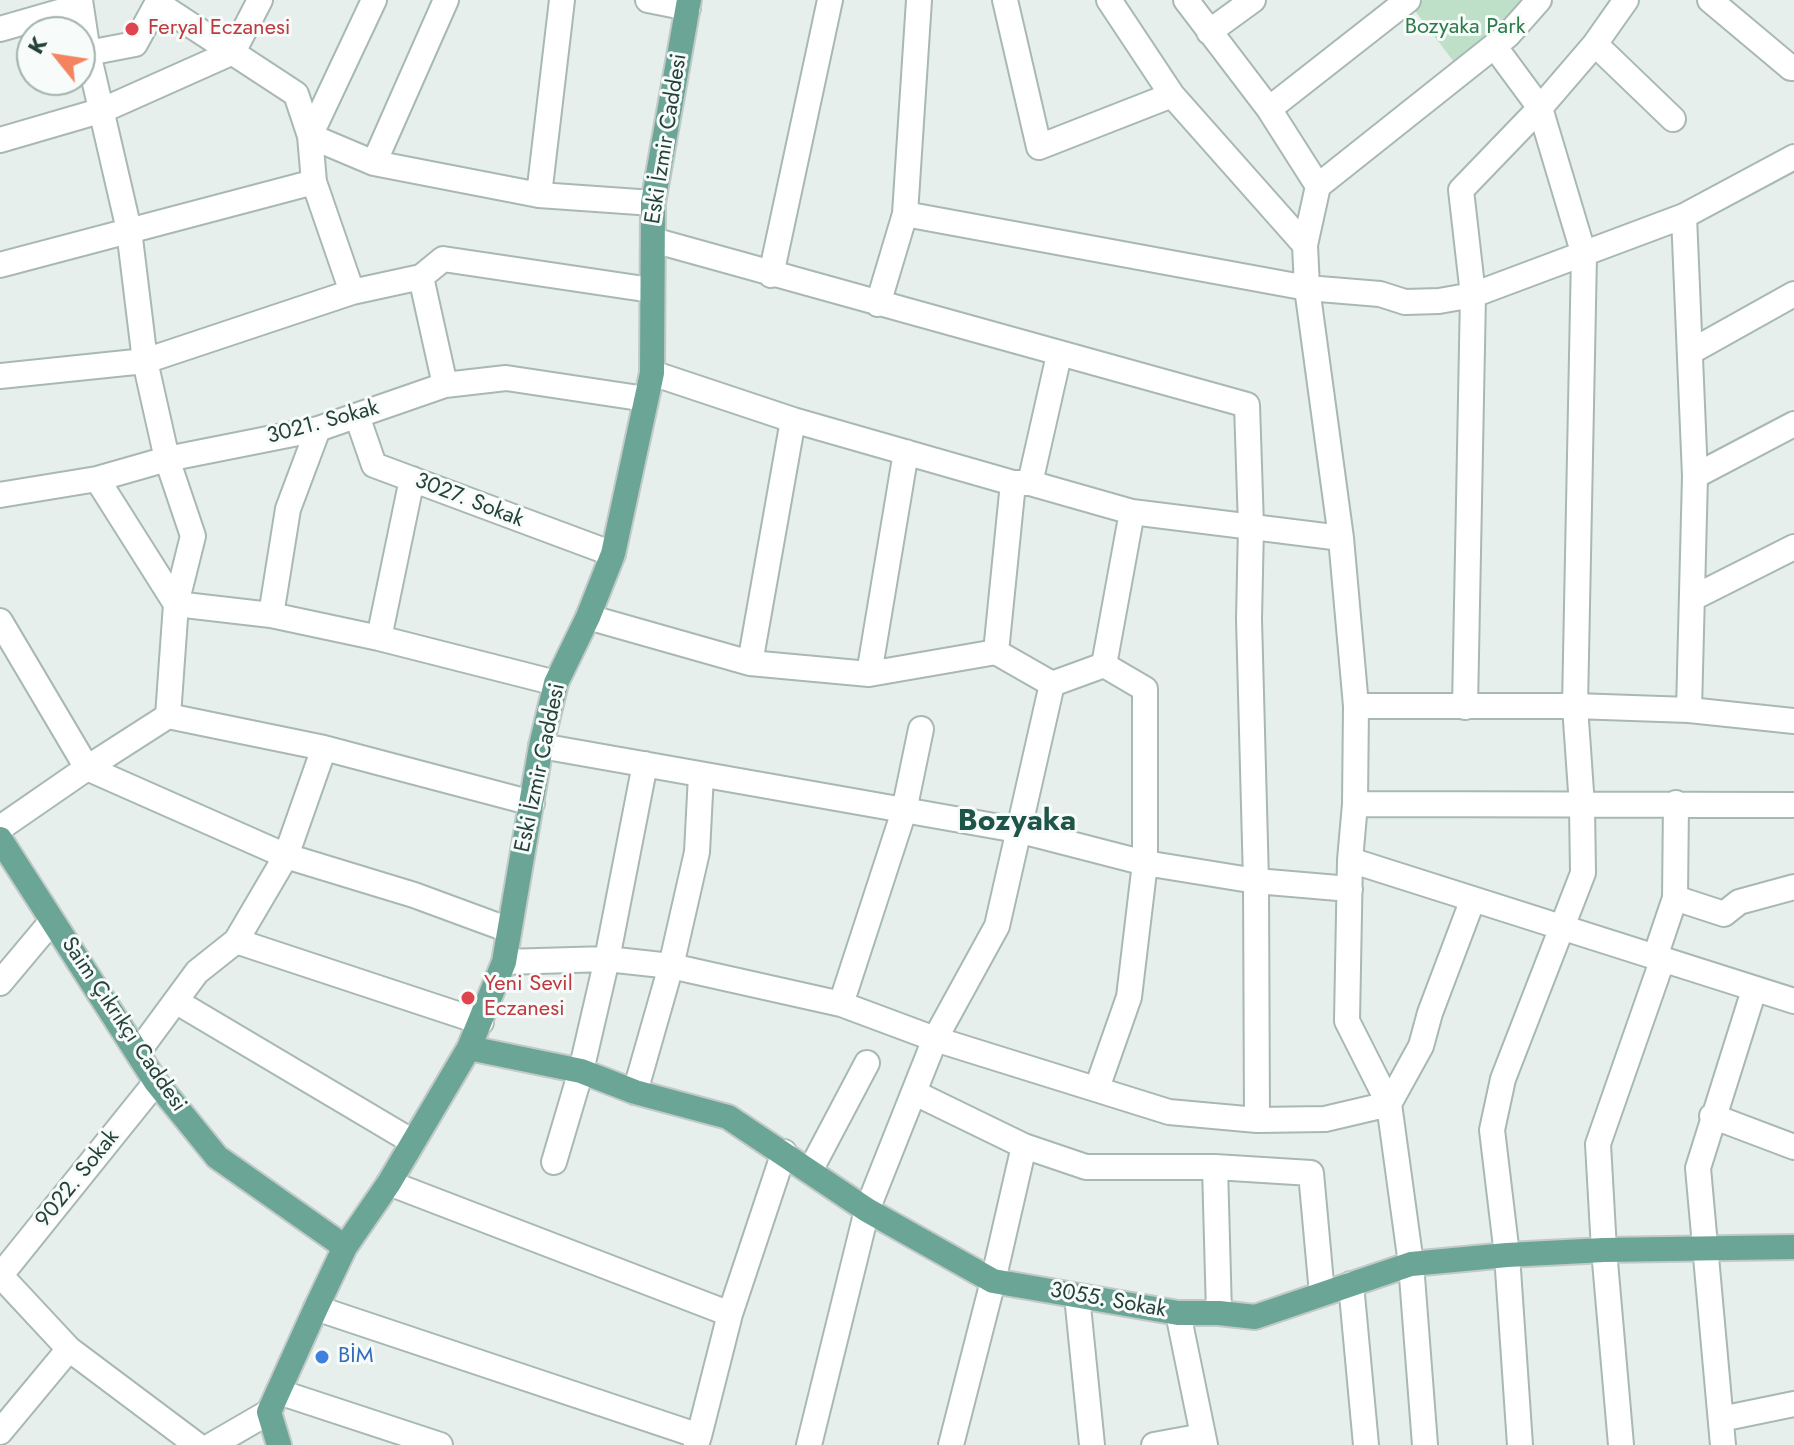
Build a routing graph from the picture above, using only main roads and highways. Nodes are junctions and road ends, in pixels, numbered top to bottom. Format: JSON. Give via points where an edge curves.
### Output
{"nodes":[{"id":1,"x":689,"y":4,"type":"edge"},
{"id":2,"x":0,"y":839,"type":"edge"},
{"id":3,"x":469,"y":1048,"type":"junction"},
{"id":4,"x":345,"y":1247,"type":"junction"},
{"id":5,"x":1794,"y":1247,"type":"edge"},
{"id":6,"x":279,"y":1445,"type":"edge"}],
"edges":[{"from":1,"to":3,"type":"main road","name":"Eski İzmir Caddesi","via":[[653,203],[652,373],[613,554],[556,683],[504,962]]},
{"from":2,"to":4,"type":"main road","name":"Saim Çıkrıkçı Caddesi","via":[[156,1082],[217,1157]]},
{"from":3,"to":4,"type":"main road","name":"Eski İzmir Caddesi"},
{"from":3,"to":5,"type":"main road","name":"3055. Sokak","via":[[581,1071],[728,1117],[867,1210],[993,1281],[1178,1313],[1255,1317],[1411,1264],[1604,1250]]},
{"from":4,"to":6,"type":"main road","name":"Eski İzmir Caddesi","via":[[274,1402]]}]}
